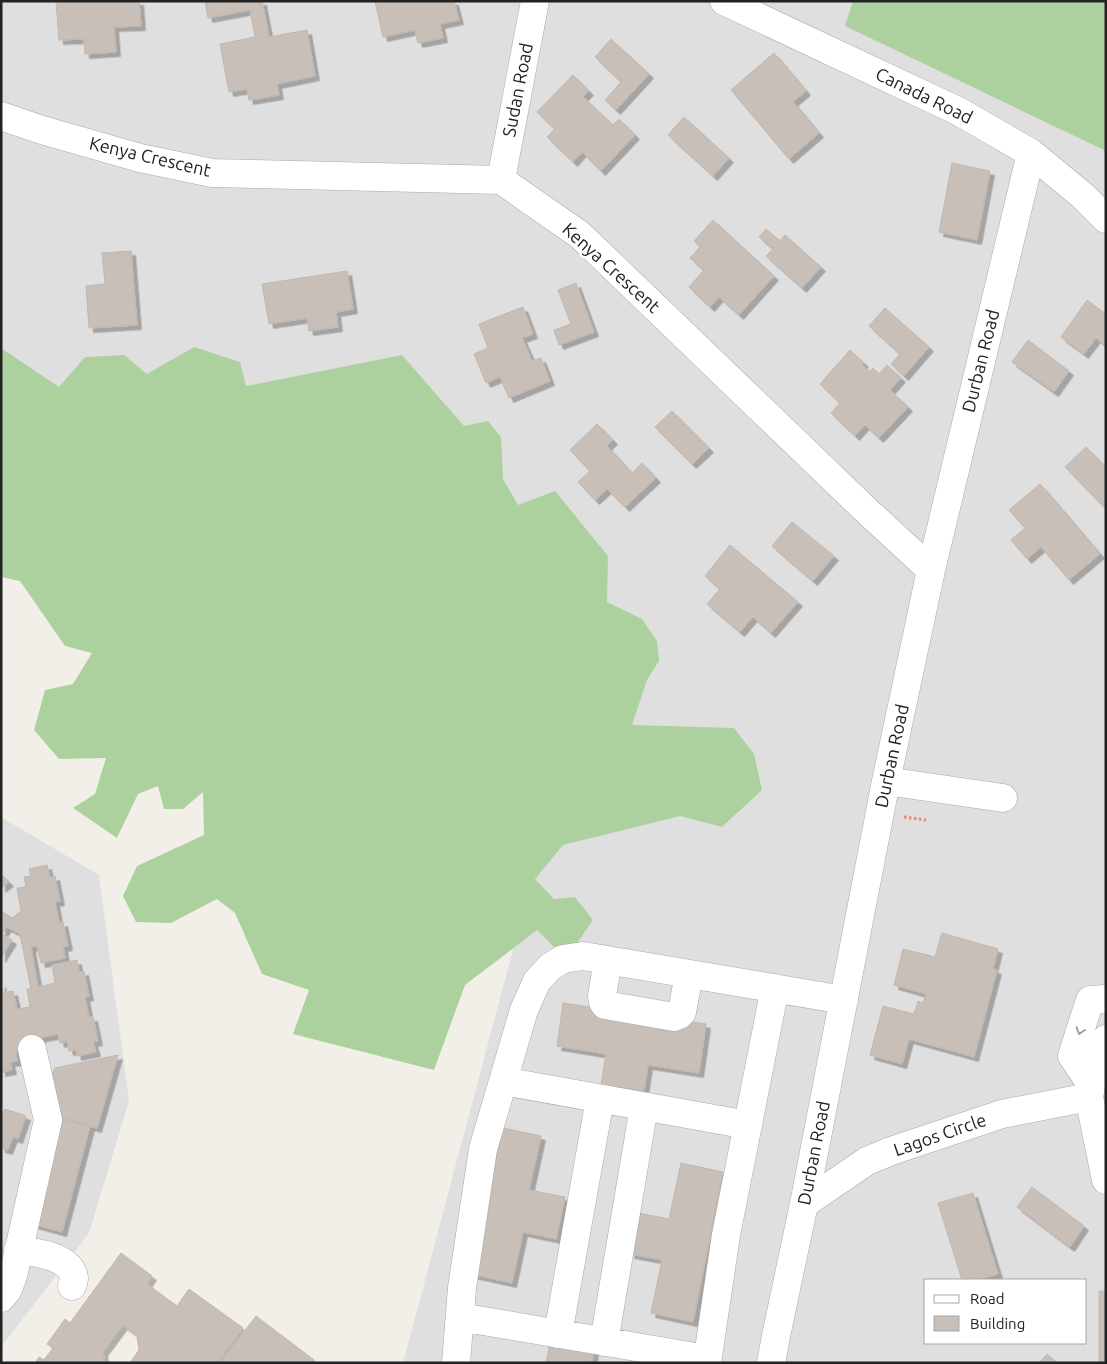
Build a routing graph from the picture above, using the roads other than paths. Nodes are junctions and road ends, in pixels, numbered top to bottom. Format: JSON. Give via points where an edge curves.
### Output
{"nodes":[{"id":1,"x":535,"y":1,"type":"edge"},
{"id":2,"x":724,"y":1,"type":"edge"},
{"id":3,"x":1,"y":116,"type":"edge"},
{"id":4,"x":1031,"y":153,"type":"junction"},
{"id":5,"x":501,"y":180,"type":"junction"},
{"id":6,"x":1106,"y":219,"type":"edge"},
{"id":7,"x":930,"y":570,"type":"junction"},
{"id":8,"x":886,"y":780,"type":"junction"},
{"id":9,"x":1003,"y":798,"type":"dead end"},
{"id":10,"x":608,"y":960,"type":"junction"},
{"id":11,"x":689,"y":974,"type":"junction"},
{"id":12,"x":775,"y":988,"type":"junction"},
{"id":13,"x":1106,"y":999,"type":"edge"},
{"id":14,"x":844,"y":1000,"type":"junction"},
{"id":15,"x":1106,"y":1039,"type":"edge"},
{"id":16,"x":32,"y":1049,"type":"dead end"},
{"id":17,"x":503,"y":1081,"type":"junction"},
{"id":18,"x":1090,"y":1090,"type":"junction"},
{"id":19,"x":600,"y":1099,"type":"junction"},
{"id":20,"x":644,"y":1107,"type":"junction"},
{"id":21,"x":748,"y":1125,"type":"junction"},
{"id":22,"x":1106,"y":1180,"type":"edge"},
{"id":23,"x":804,"y":1204,"type":"junction"},
{"id":24,"x":18,"y":1250,"type":"junction"},
{"id":25,"x":72,"y":1286,"type":"dead end"},
{"id":26,"x":1,"y":1298,"type":"edge"},
{"id":27,"x":460,"y":1318,"type":"junction"},
{"id":28,"x":558,"y":1334,"type":"junction"},
{"id":29,"x":604,"y":1342,"type":"junction"},
{"id":30,"x":707,"y":1361,"type":"edge"},
{"id":31,"x":456,"y":1363,"type":"edge"},
{"id":32,"x":771,"y":1363,"type":"edge"}],
"edges":[{"from":1,"to":5,"type":"street","name":"Sudan Road"},
{"from":2,"to":4,"type":"street","name":"Canada Road","via":[[958,110]]},
{"from":3,"to":5,"type":"street","name":"Kenya Crescent","via":[[140,158],[212,173]]},
{"from":4,"to":6,"type":"street","name":"Canada Road","via":[[1084,196]]},
{"from":4,"to":7,"type":"street","name":"Durban Road"},
{"from":5,"to":7,"type":"street","name":"Kenya Crescent","via":[[580,235]]},
{"from":7,"to":8,"type":"street","name":"Durban Road"},
{"from":8,"to":9,"type":"street"},
{"from":8,"to":14,"type":"street","name":"Durban Road"},
{"from":10,"to":11,"type":"street"},
{"from":10,"to":11,"type":"street","via":[[602,996],[605,1005],[674,1017],[682,1012]]},
{"from":10,"to":17,"type":"street","via":[[583,956],[563,959],[550,966],[537,981],[524,1010]]},
{"from":11,"to":12,"type":"street"},
{"from":12,"to":14,"type":"street"},
{"from":12,"to":21,"type":"street"},
{"from":13,"to":18,"type":"street","one_way":true,"via":[[1090,1000],[1072,1056]]},
{"from":14,"to":23,"type":"street","name":"Durban Road"},
{"from":15,"to":18,"type":"street","via":[[1095,1065]]},
{"from":16,"to":24,"type":"street","via":[[48,1120]]},
{"from":17,"to":19,"type":"street"},
{"from":17,"to":27,"type":"street","via":[[483,1149]]},
{"from":18,"to":22,"type":"street"},
{"from":18,"to":23,"type":"street","name":"Lagos Circle","via":[[1002,1114],[890,1151],[867,1161]]},
{"from":19,"to":20,"type":"street"},
{"from":19,"to":28,"type":"street"},
{"from":20,"to":21,"type":"street"},
{"from":20,"to":29,"type":"street"},
{"from":21,"to":30,"type":"street","via":[[726,1235]]},
{"from":23,"to":32,"type":"street","name":"Durban Road"},
{"from":24,"to":25,"type":"street","via":[[41,1252],[66,1264],[74,1278]]},
{"from":24,"to":26,"type":"street","via":[[13,1276]]},
{"from":27,"to":28,"type":"street"},
{"from":27,"to":31,"type":"street"},
{"from":28,"to":29,"type":"street"},
{"from":29,"to":30,"type":"street"}]}
